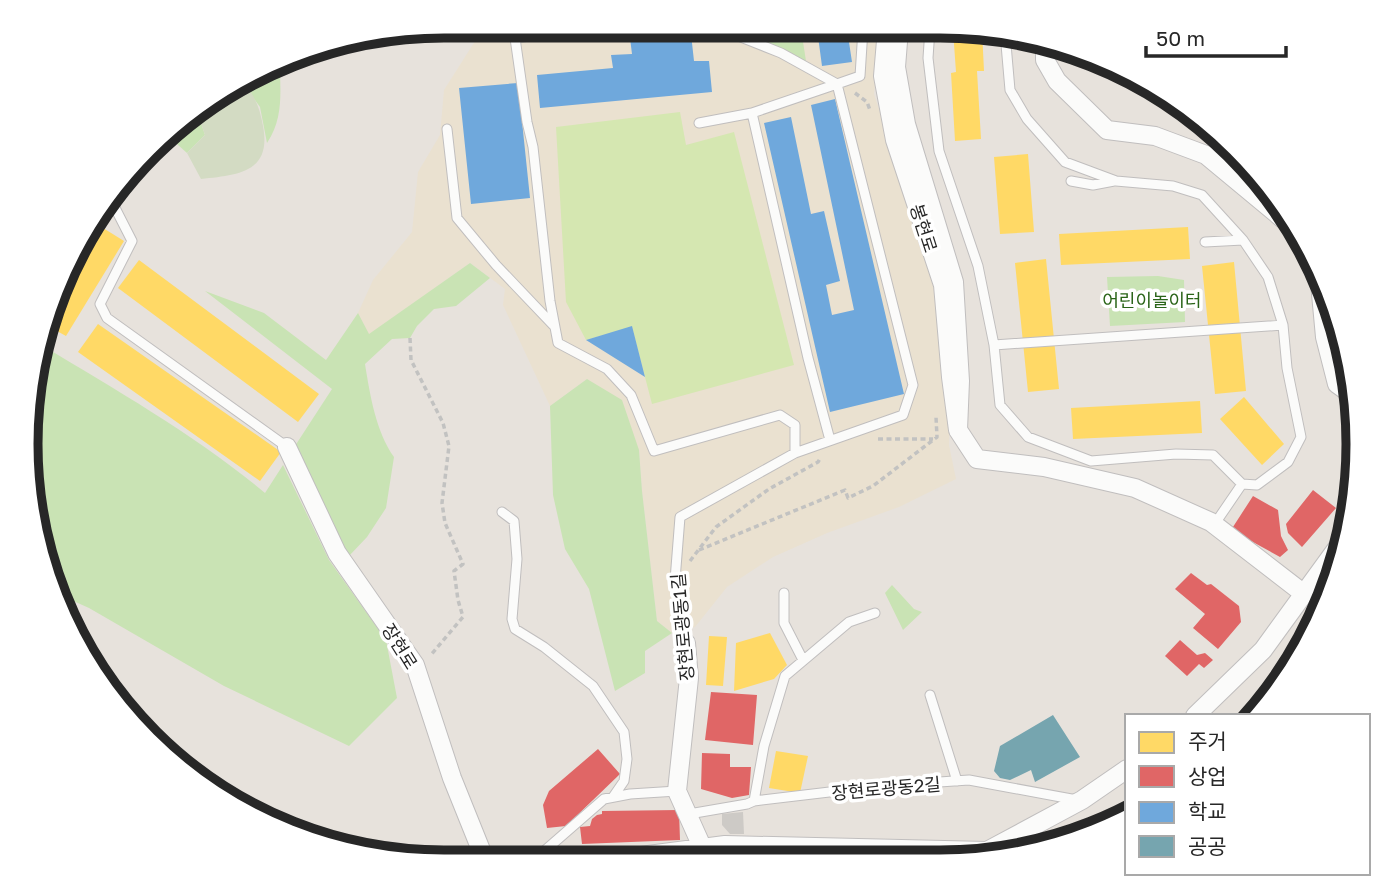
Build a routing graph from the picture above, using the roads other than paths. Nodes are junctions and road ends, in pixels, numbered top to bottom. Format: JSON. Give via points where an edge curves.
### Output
{"nodes":[{"id":1,"x":515,"y":39,"type":"edge"},
{"id":2,"x":745,"y":39,"type":"edge"},
{"id":3,"x":862,"y":39,"type":"edge"},
{"id":4,"x":886,"y":39,"type":"edge"},
{"id":5,"x":898,"y":39,"type":"edge"},
{"id":6,"x":929,"y":39,"type":"edge"},
{"id":7,"x":1006,"y":44,"type":"edge"},
{"id":8,"x":1045,"y":52,"type":"edge"},
{"id":9,"x":839,"y":83,"type":"junction"},
{"id":10,"x":752,"y":113,"type":"junction"},
{"id":11,"x":699,"y":123,"type":"dead end"},
{"id":12,"x":447,"y":129,"type":"dead end"},
{"id":13,"x":1071,"y":181,"type":"dead end"},
{"id":14,"x":1116,"y":181,"type":"junction"},
{"id":15,"x":115,"y":207,"type":"edge"},
{"id":16,"x":1269,"y":207,"type":"edge"},
{"id":17,"x":1242,"y":240,"type":"junction"},
{"id":18,"x":1205,"y":242,"type":"dead end"},
{"id":19,"x":1322,"y":310,"type":"edge"},
{"id":20,"x":1283,"y":325,"type":"junction"},
{"id":21,"x":555,"y":327,"type":"junction"},
{"id":22,"x":994,"y":345,"type":"junction"},
{"id":23,"x":1341,"y":387,"type":"edge"},
{"id":24,"x":958,"y":430,"type":"junction"},
{"id":25,"x":830,"y":440,"type":"junction"},
{"id":26,"x":287,"y":447,"type":"joint"},
{"id":27,"x":795,"y":453,"type":"junction"},
{"id":28,"x":1242,"y":484,"type":"junction"},
{"id":29,"x":502,"y":512,"type":"dead end"},
{"id":30,"x":1214,"y":524,"type":"junction"},
{"id":31,"x":1328,"y":562,"type":"edge"},
{"id":32,"x":783,"y":593,"type":"dead end"},
{"id":33,"x":1303,"y":593,"type":"junction"},
{"id":34,"x":875,"y":613,"type":"dead end"},
{"id":35,"x":686,"y":643,"type":"joint"},
{"id":36,"x":803,"y":660,"type":"junction"},
{"id":37,"x":930,"y":695,"type":"dead end"},
{"id":38,"x":1197,"y":714,"type":"edge"},
{"id":39,"x":1125,"y":770,"type":"edge"},
{"id":40,"x":957,"y":781,"type":"junction"},
{"id":41,"x":677,"y":791,"type":"junction"},
{"id":42,"x":613,"y":797,"type":"junction"},
{"id":43,"x":754,"y":800,"type":"junction"},
{"id":44,"x":1083,"y":800,"type":"junction"},
{"id":45,"x":689,"y":814,"type":"junction"},
{"id":46,"x":999,"y":846,"type":"edge"},
{"id":47,"x":703,"y":849,"type":"junction"},
{"id":48,"x":481,"y":850,"type":"edge"},
{"id":49,"x":545,"y":850,"type":"edge"},
{"id":50,"x":695,"y":850,"type":"edge"},
{"id":51,"x":869,"y":850,"type":"edge"}],
"edges":[{"from":1,"to":21,"type":"lane"},
{"from":2,"to":9,"type":"lane"},
{"from":3,"to":9,"type":"lane","via":[[860,76]]},
{"from":4,"to":24,"type":"street","name":"봉현로","via":[[883,76],[895,140],[943,285]]},
{"from":5,"to":24,"type":"street","name":"봉현로","via":[[897,67],[906,124],[954,282]]},
{"from":6,"to":22,"type":"lane","via":[[939,151],[978,266]]},
{"from":7,"to":14,"type":"lane","via":[[1010,90],[1027,119],[1065,162]]},
{"from":8,"to":16,"type":"street","via":[[1057,81],[1107,130],[1155,136],[1206,155]]},
{"from":9,"to":10,"type":"lane"},
{"from":9,"to":25,"type":"lane","via":[[913,385],[903,415]]},
{"from":10,"to":11,"type":"lane"},
{"from":10,"to":25,"type":"lane"},
{"from":12,"to":21,"type":"lane","via":[[457,218]]},
{"from":13,"to":14,"type":"lane","via":[[1093,185]]},
{"from":14,"to":17,"type":"lane","via":[[1173,186],[1202,195]]},
{"from":15,"to":26,"type":"lane","via":[[132,241],[100,304],[107,318]]},
{"from":17,"to":18,"type":"lane"},
{"from":17,"to":20,"type":"lane","via":[[1268,277]]},
{"from":19,"to":23,"type":"street","via":[[1325,337]]},
{"from":20,"to":22,"type":"lane"},
{"from":20,"to":28,"type":"lane","via":[[1301,437],[1289,462],[1258,485]]},
{"from":21,"to":27,"type":"lane","via":[[558,344],[607,369],[631,395],[654,450],[780,415],[795,425]]},
{"from":22,"to":28,"type":"lane","via":[[1000,405],[1028,437],[1091,461],[1213,455]]},
{"from":24,"to":30,"type":"street","name":"봉현로","via":[[977,459],[1044,467],[1135,488]]},
{"from":25,"to":27,"type":"lane"},
{"from":26,"to":48,"type":"street","name":"장현로","via":[[337,554],[416,670]]},
{"from":27,"to":35,"type":"lane","name":"장현로광동1길","via":[[680,517],[675,580]]},
{"from":28,"to":30,"type":"lane"},
{"from":29,"to":42,"type":"lane","via":[[514,521],[515,629],[593,686],[624,732],[624,781]]},
{"from":30,"to":33,"type":"street","name":"봉현로"},
{"from":31,"to":33,"type":"street"},
{"from":32,"to":36,"type":"lane","via":[[784,623]]},
{"from":33,"to":38,"type":"street","via":[[1263,650]]},
{"from":34,"to":36,"type":"lane","via":[[849,622]]},
{"from":35,"to":41,"type":"street","name":"장현로광동1길","via":[[689,678]]},
{"from":36,"to":43,"type":"lane","via":[[785,676]]},
{"from":37,"to":40,"type":"lane"},
{"from":39,"to":44,"type":"street"},
{"from":40,"to":43,"type":"lane","name":"장현로광동2길"},
{"from":40,"to":44,"type":"lane","name":"장현로광동2길"},
{"from":41,"to":42,"type":"lane"},
{"from":41,"to":45,"type":"street"},
{"from":42,"to":49,"type":"lane","via":[[604,799]]},
{"from":43,"to":45,"type":"lane","name":"장현로광동2길"},
{"from":44,"to":46,"type":"street"},
{"from":45,"to":47,"type":"street"},
{"from":47,"to":50,"type":"street"},
{"from":47,"to":51,"type":"street","via":[[726,845]]}]}
